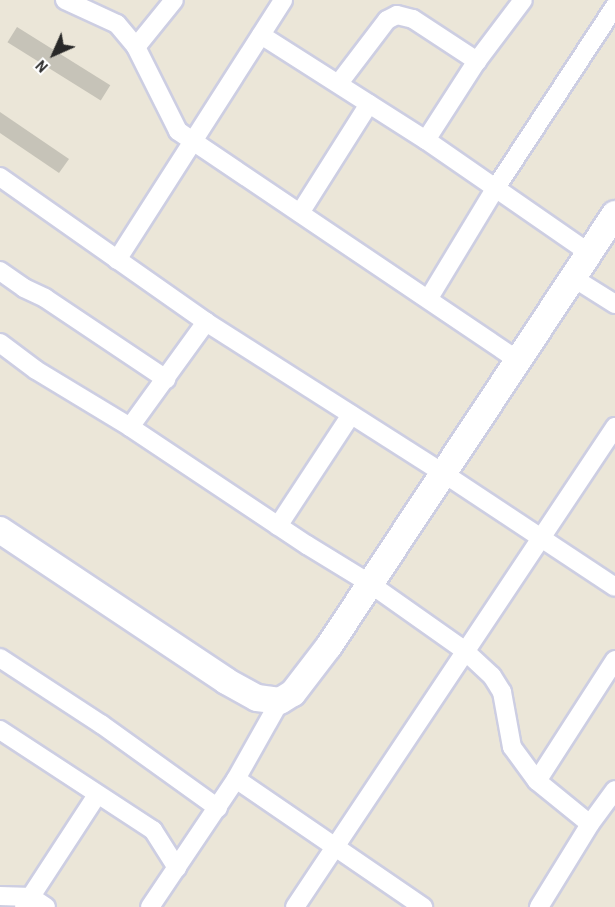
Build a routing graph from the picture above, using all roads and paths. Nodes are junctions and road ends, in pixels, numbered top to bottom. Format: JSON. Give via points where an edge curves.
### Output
{"nodes":[{"id":1,"x":65,"y":0,"type":"edge"},
{"id":2,"x":174,"y":0,"type":"edge"},
{"id":3,"x":283,"y":0,"type":"edge"},
{"id":4,"x":524,"y":0,"type":"edge"},
{"id":5,"x":615,"y":6,"type":"edge"},
{"id":6,"x":261,"y":35,"type":"junction"},
{"id":7,"x":136,"y":47,"type":"junction"},
{"id":8,"x":477,"y":62,"type":"junction"},
{"id":9,"x":339,"y":83,"type":"junction"},
{"id":10,"x":369,"y":104,"type":"junction"},
{"id":11,"x":426,"y":140,"type":"junction"},
{"id":12,"x":192,"y":142,"type":"junction"},
{"id":13,"x":0,"y":177,"type":"edge"},
{"id":14,"x":495,"y":189,"type":"junction"},
{"id":15,"x":300,"y":213,"type":"junction"},
{"id":16,"x":615,"y":214,"type":"edge"},
{"id":17,"x":588,"y":252,"type":"junction"},
{"id":18,"x":117,"y":260,"type":"junction"},
{"id":19,"x":0,"y":271,"type":"edge"},
{"id":20,"x":572,"y":277,"type":"junction"},
{"id":21,"x":429,"y":298,"type":"junction"},
{"id":22,"x":615,"y":304,"type":"edge"},
{"id":23,"x":206,"y":322,"type":"junction"},
{"id":24,"x":0,"y":343,"type":"edge"},
{"id":25,"x":517,"y":360,"type":"junction"},
{"id":26,"x":166,"y":379,"type":"junction"},
{"id":27,"x":351,"y":415,"type":"junction"},
{"id":28,"x":130,"y":427,"type":"junction"},
{"id":29,"x":615,"y":427,"type":"edge"},
{"id":30,"x":443,"y":472,"type":"junction"},
{"id":31,"x":278,"y":526,"type":"junction"},
{"id":32,"x":0,"y":530,"type":"edge"},
{"id":33,"x":540,"y":537,"type":"junction"},
{"id":34,"x":369,"y":583,"type":"junction"},
{"id":35,"x":615,"y":587,"type":"edge"},
{"id":36,"x":464,"y":650,"type":"junction"},
{"id":37,"x":0,"y":658,"type":"edge"},
{"id":38,"x":615,"y":660,"type":"edge"},
{"id":39,"x":280,"y":701,"type":"junction"},
{"id":40,"x":0,"y":730,"type":"edge"},
{"id":41,"x":236,"y":779,"type":"junction"},
{"id":42,"x":537,"y":781,"type":"junction"},
{"id":43,"x":615,"y":790,"type":"edge"},
{"id":44,"x":97,"y":795,"type":"junction"},
{"id":45,"x":218,"y":808,"type":"junction"},
{"id":46,"x":590,"y":824,"type":"junction"},
{"id":47,"x":334,"y":847,"type":"junction"},
{"id":48,"x":177,"y":868,"type":"junction"},
{"id":49,"x":0,"y":896,"type":"edge"},
{"id":50,"x":34,"y":904,"type":"edge"},
{"id":51,"x":150,"y":907,"type":"edge"},
{"id":52,"x":295,"y":907,"type":"edge"},
{"id":53,"x":423,"y":907,"type":"edge"},
{"id":54,"x":539,"y":907,"type":"edge"}],
"edges":[{"from":1,"to":7,"type":"street","via":[[117,24]]},
{"from":2,"to":7,"type":"street"},
{"from":3,"to":6,"type":"street"},
{"from":4,"to":8,"type":"street"},
{"from":5,"to":14,"type":"street"},
{"from":6,"to":9,"type":"street"},
{"from":6,"to":12,"type":"street"},
{"from":7,"to":12,"type":"street","via":[[178,131]]},
{"from":8,"to":9,"type":"street","via":[[413,19],[397,15],[387,20]]},
{"from":8,"to":11,"type":"street"},
{"from":9,"to":10,"type":"street"},
{"from":10,"to":11,"type":"street"},
{"from":10,"to":15,"type":"street"},
{"from":11,"to":14,"type":"street"},
{"from":12,"to":15,"type":"street"},
{"from":12,"to":18,"type":"street"},
{"from":13,"to":18,"type":"street"},
{"from":14,"to":17,"type":"street"},
{"from":14,"to":21,"type":"street"},
{"from":15,"to":21,"type":"street"},
{"from":16,"to":17,"type":"main road"},
{"from":17,"to":20,"type":"main road"},
{"from":18,"to":23,"type":"street"},
{"from":19,"to":26,"type":"street"},
{"from":20,"to":22,"type":"street"},
{"from":20,"to":25,"type":"main road"},
{"from":21,"to":25,"type":"street"},
{"from":23,"to":26,"type":"street"},
{"from":23,"to":27,"type":"street"},
{"from":24,"to":28,"type":"street","via":[[36,370]]},
{"from":25,"to":30,"type":"main road"},
{"from":26,"to":28,"type":"street"},
{"from":27,"to":30,"type":"street"},
{"from":27,"to":31,"type":"street"},
{"from":28,"to":31,"type":"street"},
{"from":29,"to":33,"type":"street"},
{"from":30,"to":33,"type":"street"},
{"from":30,"to":34,"type":"main road"},
{"from":31,"to":34,"type":"street"},
{"from":32,"to":39,"type":"main road","via":[[226,681],[257,698]]},
{"from":33,"to":35,"type":"street"},
{"from":33,"to":36,"type":"street"},
{"from":34,"to":36,"type":"street"},
{"from":34,"to":39,"type":"main road","via":[[307,677]]},
{"from":36,"to":42,"type":"street","via":[[492,676],[502,692],[512,747]]},
{"from":36,"to":47,"type":"street"},
{"from":37,"to":45,"type":"street"},
{"from":38,"to":42,"type":"street"},
{"from":39,"to":41,"type":"street"},
{"from":40,"to":44,"type":"street"},
{"from":41,"to":45,"type":"street"},
{"from":41,"to":47,"type":"street"},
{"from":42,"to":46,"type":"street"},
{"from":43,"to":46,"type":"street"},
{"from":44,"to":48,"type":"street","via":[[153,830]]},
{"from":44,"to":50,"type":"street"},
{"from":45,"to":48,"type":"street"},
{"from":46,"to":54,"type":"street"},
{"from":47,"to":52,"type":"street"},
{"from":47,"to":53,"type":"street"},
{"from":48,"to":51,"type":"street"},
{"from":49,"to":50,"type":"street"}]}
